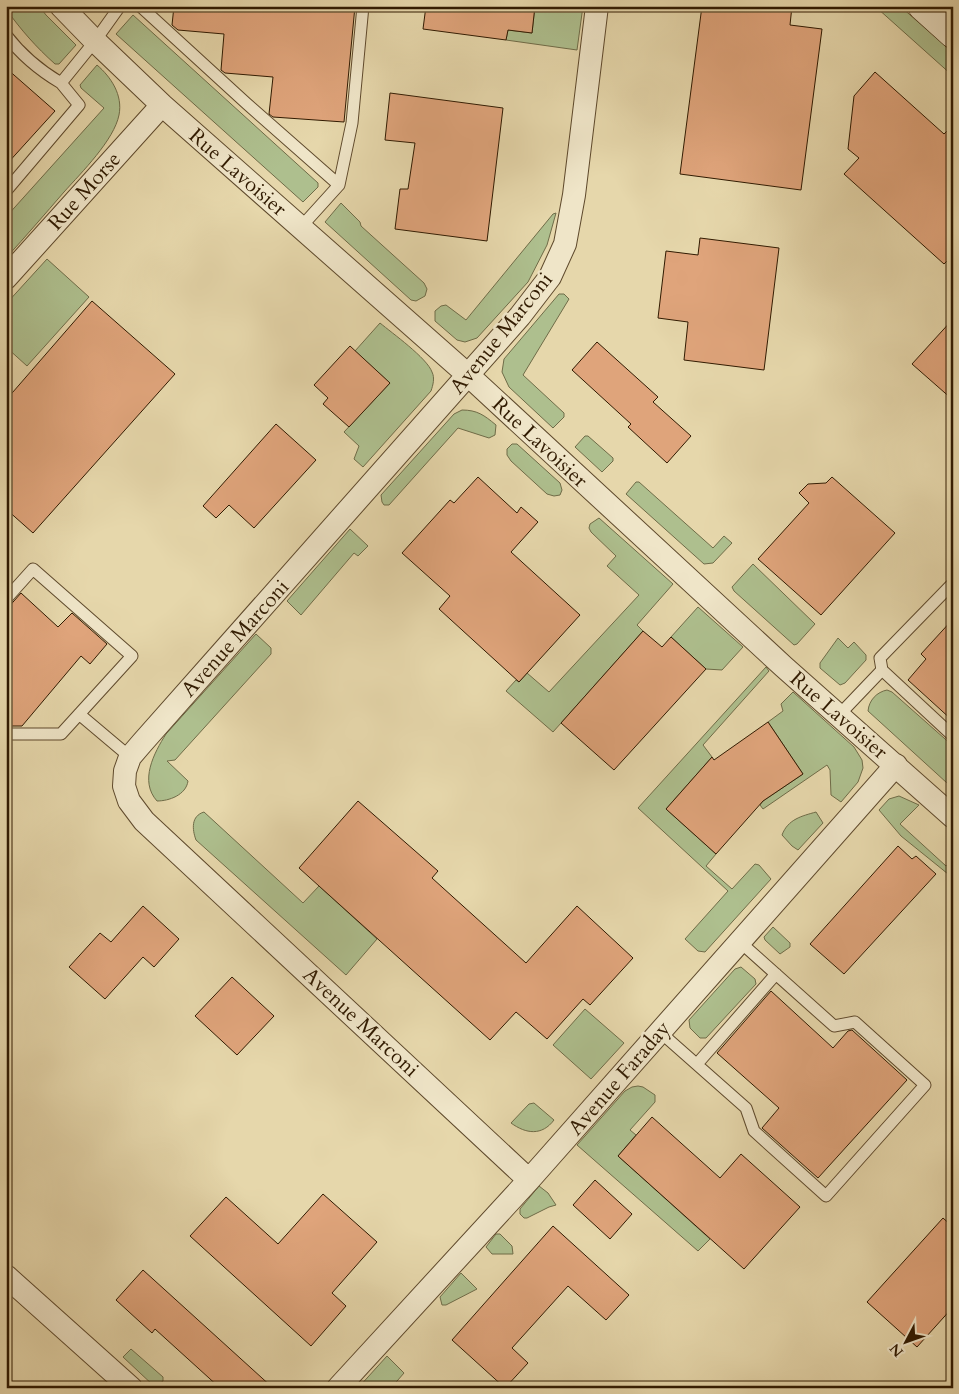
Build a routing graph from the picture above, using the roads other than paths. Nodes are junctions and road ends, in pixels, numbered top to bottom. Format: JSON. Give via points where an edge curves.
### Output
{"nodes":[{"id":1,"x":61,"y":6,"type":"edge"},
{"id":2,"x":120,"y":6,"type":"edge"},
{"id":3,"x":140,"y":6,"type":"edge"},
{"id":4,"x":363,"y":6,"type":"edge"},
{"id":5,"x":597,"y":6,"type":"edge"},
{"id":6,"x":922,"y":6,"type":"edge"},
{"id":7,"x":953,"y":34,"type":"edge"},
{"id":8,"x":6,"y":35,"type":"edge"},
{"id":9,"x":95,"y":41,"type":"junction"},
{"id":10,"x":61,"y":83,"type":"junction"},
{"id":11,"x":162,"y":104,"type":"junction"},
{"id":12,"x":339,"y":185,"type":"junction"},
{"id":13,"x":6,"y":191,"type":"edge"},
{"id":14,"x":301,"y":227,"type":"junction"},
{"id":15,"x":6,"y":278,"type":"edge"},
{"id":16,"x":468,"y":375,"type":"junction"},
{"id":17,"x":953,"y":582,"type":"edge"},
{"id":18,"x":6,"y":599,"type":"edge"},
{"id":19,"x":882,"y":670,"type":"junction"},
{"id":20,"x":79,"y":714,"type":"junction"},
{"id":21,"x":839,"y":715,"type":"junction"},
{"id":22,"x":6,"y":732,"type":"edge"},
{"id":23,"x":953,"y":736,"type":"edge"},
{"id":24,"x":130,"y":757,"type":"junction"},
{"id":25,"x":896,"y":765,"type":"junction"},
{"id":26,"x":952,"y":814,"type":"edge"},
{"id":27,"x":740,"y":942,"type":"junction"},
{"id":28,"x":776,"y":974,"type":"junction"},
{"id":29,"x":660,"y":1032,"type":"junction"},
{"id":30,"x":697,"y":1064,"type":"junction"},
{"id":31,"x":530,"y":1180,"type":"junction"},
{"id":32,"x":6,"y":1276,"type":"edge"},
{"id":33,"x":131,"y":1388,"type":"edge"},
{"id":34,"x":338,"y":1388,"type":"edge"}],
"edges":[{"from":1,"to":9,"type":"street","name":"Rue Lavoisier"},
{"from":2,"to":9,"type":"lane"},
{"from":3,"to":12,"type":"lane"},
{"from":4,"to":12,"type":"lane","via":[[352,123]]},
{"from":5,"to":16,"type":"street","name":"Avenue Marconi","via":[[565,244],[550,277]]},
{"from":6,"to":7,"type":"street"},
{"from":8,"to":10,"type":"lane","via":[[40,71]]},
{"from":9,"to":10,"type":"lane"},
{"from":9,"to":11,"type":"street","name":"Rue Lavoisier"},
{"from":10,"to":13,"type":"lane","via":[[79,105]]},
{"from":11,"to":14,"type":"street","name":"Rue Lavoisier"},
{"from":11,"to":15,"type":"street","name":"Rue Morse"},
{"from":12,"to":14,"type":"lane"},
{"from":14,"to":16,"type":"street","name":"Rue Lavoisier"},
{"from":16,"to":21,"type":"street","name":"Rue Lavoisier"},
{"from":16,"to":24,"type":"street","name":"Avenue Marconi"},
{"from":17,"to":19,"type":"lane","via":[[880,658]]},
{"from":18,"to":20,"type":"lane","via":[[33,569],[132,656]]},
{"from":19,"to":21,"type":"lane"},
{"from":19,"to":23,"type":"lane"},
{"from":20,"to":22,"type":"lane","via":[[61,734]]},
{"from":20,"to":24,"type":"lane"},
{"from":21,"to":25,"type":"street","name":"Rue Lavoisier"},
{"from":24,"to":31,"type":"street","name":"Avenue Marconi","via":[[124,786],[129,801],[144,821]]},
{"from":25,"to":26,"type":"street","name":"Rue Lavoisier"},
{"from":25,"to":27,"type":"street","name":"Avenue Faraday"},
{"from":27,"to":28,"type":"lane"},
{"from":27,"to":29,"type":"street","name":"Avenue Faraday"},
{"from":28,"to":30,"type":"lane"},
{"from":28,"to":30,"type":"lane","via":[[834,1026],[855,1022],[925,1085],[826,1196],[754,1131],[746,1108]]},
{"from":29,"to":30,"type":"lane"},
{"from":29,"to":31,"type":"street","name":"Avenue Faraday"},
{"from":31,"to":34,"type":"street","name":"Avenue Faraday"},
{"from":32,"to":33,"type":"street"}]}
